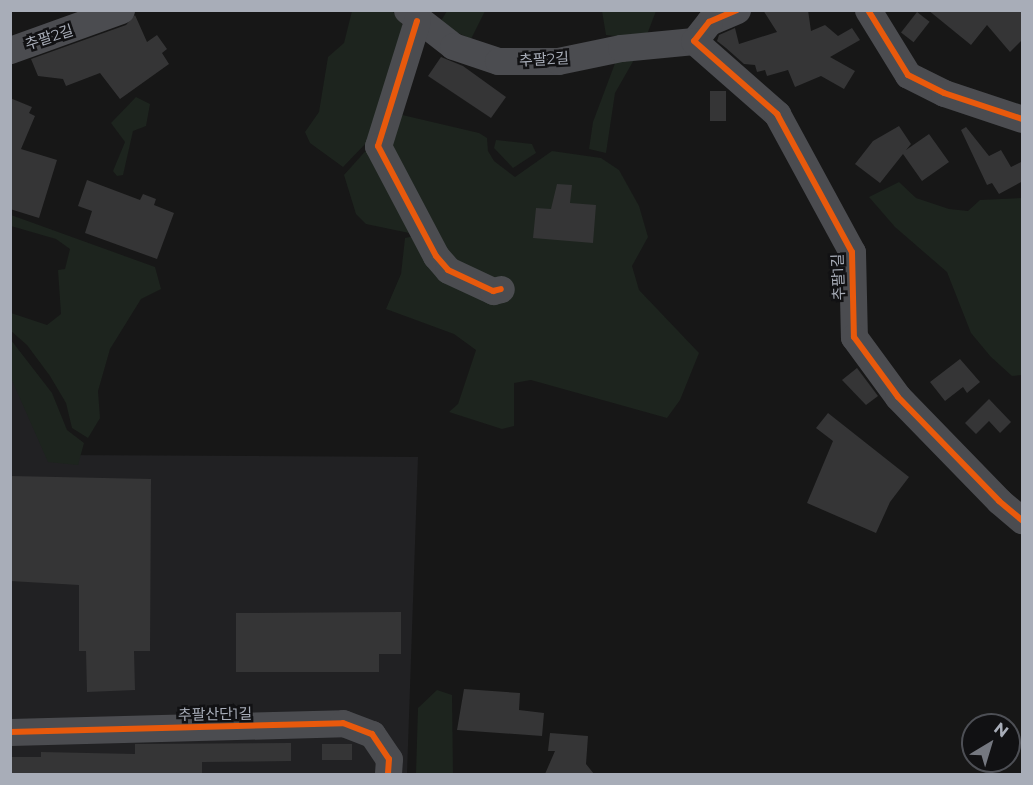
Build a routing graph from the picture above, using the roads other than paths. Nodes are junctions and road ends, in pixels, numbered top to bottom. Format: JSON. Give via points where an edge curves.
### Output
{"nodes":[{"id":1,"x":122,"y":10,"type":"edge"},
{"id":2,"x":737,"y":10,"type":"edge"},
{"id":3,"x":868,"y":10,"type":"edge"},
{"id":4,"x":412,"y":16,"type":"edge"},
{"id":5,"x":694,"y":41,"type":"junction"},
{"id":6,"x":10,"y":50,"type":"edge"},
{"id":7,"x":1023,"y":119,"type":"edge"},
{"id":8,"x":501,"y":289,"type":"dead end"},
{"id":9,"x":1023,"y":520,"type":"edge"},
{"id":10,"x":10,"y":732,"type":"edge"},
{"id":11,"x":388,"y":774,"type":"edge"}],
"edges":[{"from":1,"to":6,"type":"street","name":"추팔2길"},
{"from":2,"to":5,"type":"street","via":[[709,22]]},
{"from":3,"to":7,"type":"street","via":[[908,75],[944,93]]},
{"from":4,"to":5,"type":"street","name":"추팔2길","via":[[453,46],[498,61],[558,61],[621,48]]},
{"from":4,"to":8,"type":"street","via":[[378,146],[436,256],[448,270],[493,291]]},
{"from":5,"to":9,"type":"street","name":"추팔1길","via":[[777,114],[852,252],[854,337],[898,397],[999,501]]},
{"from":10,"to":11,"type":"street","name":"추팔산단1길","via":[[344,723],[372,734],[389,759]]}]}
